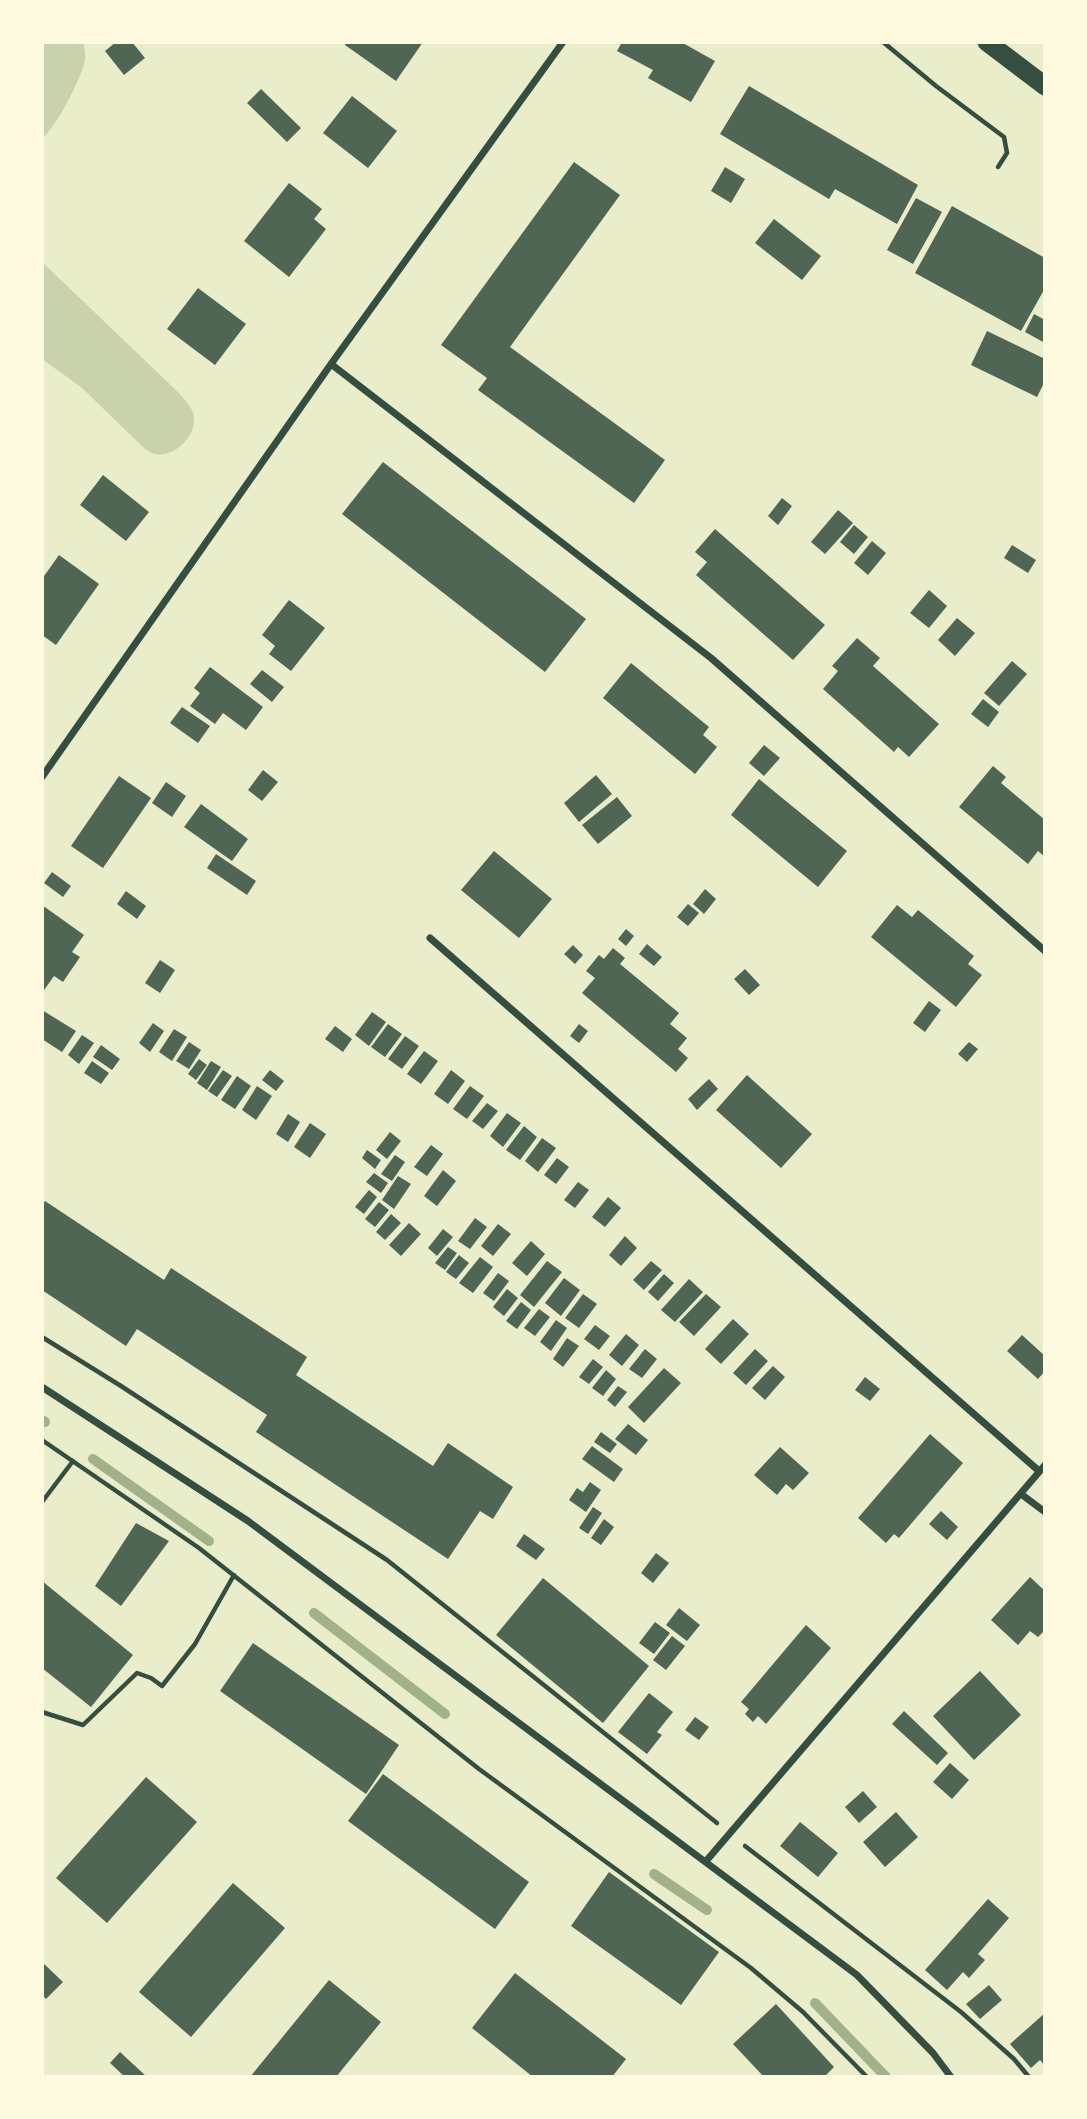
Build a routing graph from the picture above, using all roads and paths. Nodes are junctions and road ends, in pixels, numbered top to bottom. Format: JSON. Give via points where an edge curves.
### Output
{"nodes":[{"id":1,"x":563,"y":42,"type":"edge"},
{"id":2,"x":883,"y":42,"type":"edge"},
{"id":3,"x":987,"y":42,"type":"edge"},
{"id":4,"x":1045,"y":86,"type":"edge"},
{"id":5,"x":998,"y":167,"type":"dead end"},
{"id":6,"x":331,"y":364,"type":"junction"},
{"id":7,"x":42,"y":777,"type":"edge"},
{"id":8,"x":430,"y":938,"type":"dead end"},
{"id":9,"x":1045,"y":951,"type":"edge"},
{"id":10,"x":42,"y":1337,"type":"edge"},
{"id":11,"x":42,"y":1387,"type":"edge"},
{"id":12,"x":42,"y":1440,"type":"edge"},
{"id":13,"x":74,"y":1461,"type":"junction"},
{"id":14,"x":1042,"y":1468,"type":"edge"},
{"id":15,"x":1021,"y":1494,"type":"junction"},
{"id":16,"x":42,"y":1502,"type":"edge"},
{"id":17,"x":1045,"y":1512,"type":"edge"},
{"id":18,"x":234,"y":1575,"type":"junction"},
{"id":19,"x":42,"y":1713,"type":"edge"},
{"id":20,"x":730,"y":1833,"type":"junction"},
{"id":21,"x":707,"y":1860,"type":"junction"},
{"id":22,"x":867,"y":2077,"type":"edge"},
{"id":23,"x":951,"y":2077,"type":"edge"},
{"id":24,"x":1029,"y":2077,"type":"edge"}],
"edges":[{"from":1,"to":6,"type":"street"},
{"from":2,"to":5,"type":"path","via":[[1004,137],[1007,153]]},
{"from":3,"to":4,"type":"highway"},
{"from":6,"to":7,"type":"street"},
{"from":6,"to":9,"type":"street","via":[[711,659]]},
{"from":8,"to":14,"type":"street"},
{"from":10,"to":20,"type":"path","via":[[387,1560]]},
{"from":11,"to":21,"type":"street","via":[[248,1521]]},
{"from":12,"to":13,"type":"path"},
{"from":13,"to":16,"type":"path"},
{"from":13,"to":18,"type":"path"},
{"from":14,"to":15,"type":"street"},
{"from":15,"to":17,"type":"street"},
{"from":15,"to":20,"type":"street"},
{"from":18,"to":19,"type":"path","via":[[195,1644],[162,1686],[136,1673],[83,1725]]},
{"from":18,"to":22,"type":"path","via":[[479,1769],[751,1968],[803,2012]]},
{"from":20,"to":21,"type":"street"},
{"from":20,"to":24,"type":"path","via":[[961,2012]]},
{"from":21,"to":23,"type":"street","via":[[857,1975]]}]}
